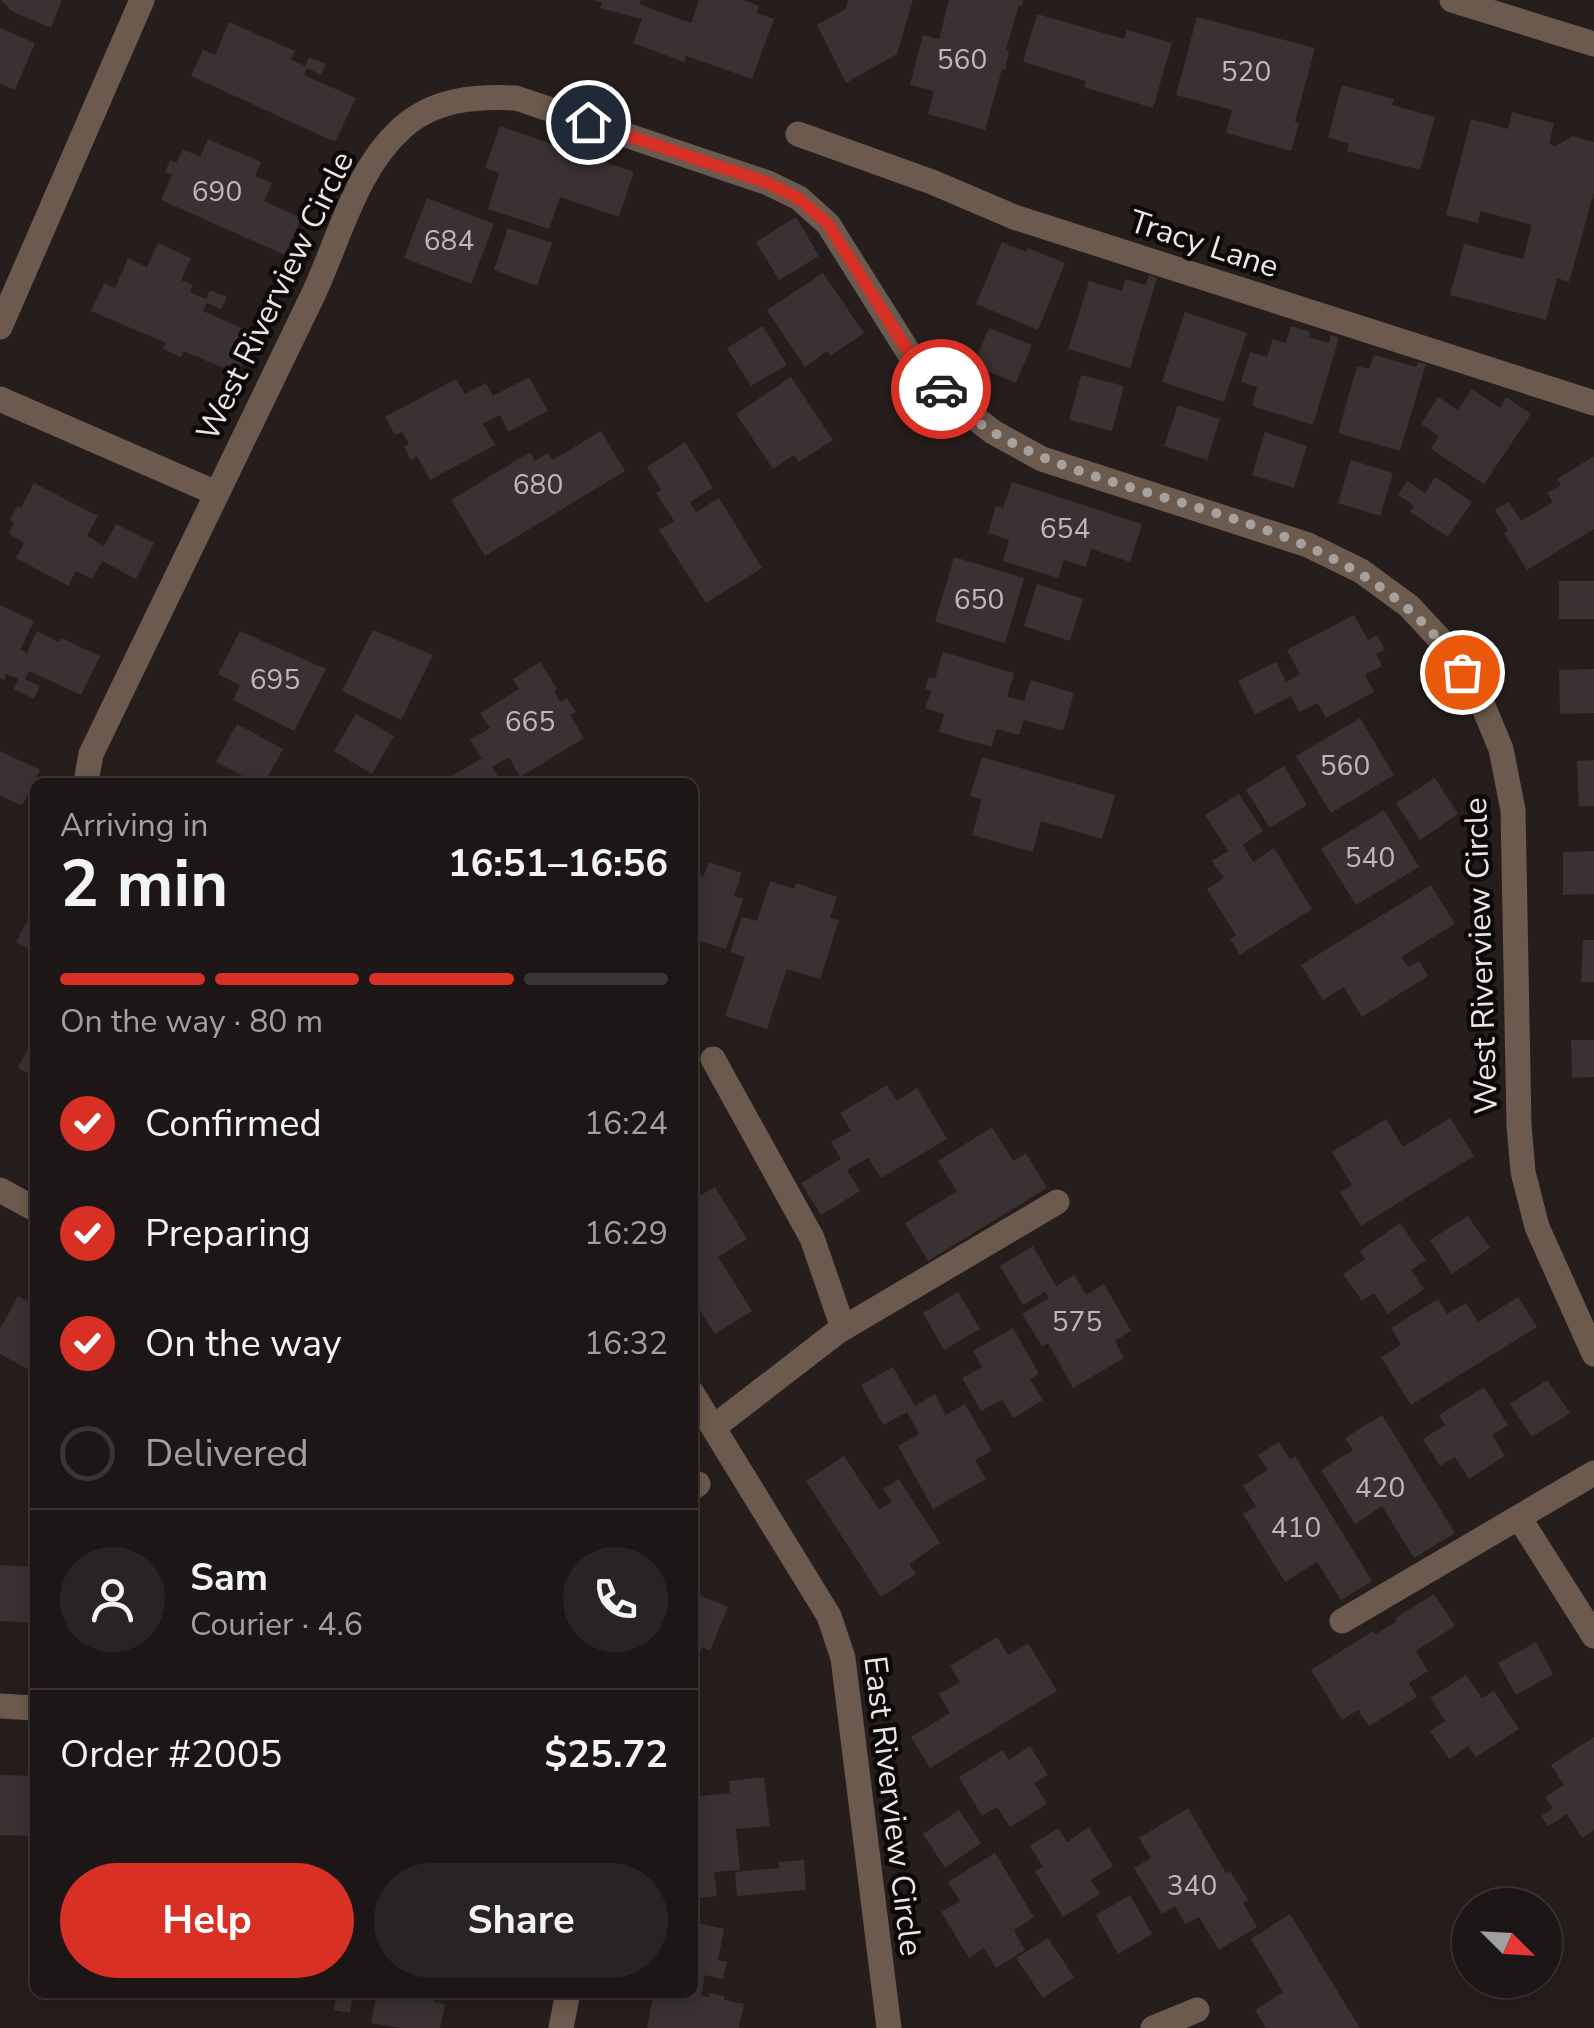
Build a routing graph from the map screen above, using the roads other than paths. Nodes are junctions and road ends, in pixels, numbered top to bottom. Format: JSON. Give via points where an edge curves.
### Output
{"nodes":[{"id":1,"x":142,"y":0,"type":"edge"},
{"id":2,"x":1452,"y":0,"type":"edge"},
{"id":3,"x":1594,"y":44,"type":"edge"},
{"id":4,"x":798,"y":134,"type":"dead end"},
{"id":5,"x":0,"y":328,"type":"edge"},
{"id":6,"x":0,"y":400,"type":"edge"},
{"id":7,"x":1594,"y":403,"type":"edge"},
{"id":8,"x":216,"y":493,"type":"junction"},
{"id":9,"x":87,"y":778,"type":"edge"},
{"id":10,"x":713,"y":1059,"type":"dead end"},
{"id":11,"x":0,"y":1190,"type":"edge"},
{"id":12,"x":1057,"y":1202,"type":"dead end"},
{"id":13,"x":30,"y":1206,"type":"edge"},
{"id":14,"x":843,"y":1328,"type":"junction"},
{"id":15,"x":1594,"y":1354,"type":"edge"},
{"id":16,"x":698,"y":1402,"type":"edge"},
{"id":17,"x":714,"y":1427,"type":"junction"},
{"id":18,"x":1594,"y":1474,"type":"edge"},
{"id":19,"x":1520,"y":1518,"type":"junction"},
{"id":20,"x":1342,"y":1621,"type":"dead end"},
{"id":21,"x":1594,"y":1636,"type":"edge"},
{"id":22,"x":0,"y":1706,"type":"edge"},
{"id":23,"x":30,"y":1708,"type":"edge"},
{"id":24,"x":567,"y":1998,"type":"edge"},
{"id":25,"x":1197,"y":2010,"type":"dead end"},
{"id":26,"x":561,"y":2028,"type":"edge"},
{"id":27,"x":888,"y":2028,"type":"edge"},
{"id":28,"x":1153,"y":2028,"type":"edge"}],
"edges":[{"from":1,"to":5,"type":"street"},
{"from":2,"to":3,"type":"street"},
{"from":4,"to":7,"type":"street","name":"Tracy Lane","via":[[1014,217]]},
{"from":6,"to":8,"type":"street"},
{"from":8,"to":9,"type":"street","via":[[90,754]]},
{"from":8,"to":15,"type":"street","name":"West Riverview Circle","via":[[378,153],[436,106],[477,96],[516,98],[798,198],[828,224],[909,353],[949,398],[993,432],[1042,459],[1308,546],[1362,571],[1409,606],[1447,647],[1500,749],[1513,810],[1523,1172],[1537,1227]]},
{"from":10,"to":14,"type":"street","via":[[812,1238]]},
{"from":11,"to":13,"type":"street"},
{"from":12,"to":14,"type":"street"},
{"from":14,"to":17,"type":"street"},
{"from":16,"to":17,"type":"street","name":"East Riverview Circle"},
{"from":17,"to":27,"type":"street","name":"East Riverview Circle","via":[[829,1616],[844,1658]]},
{"from":18,"to":19,"type":"street"},
{"from":19,"to":20,"type":"street"},
{"from":19,"to":21,"type":"street"},
{"from":22,"to":23,"type":"street"},
{"from":24,"to":26,"type":"street"},
{"from":25,"to":28,"type":"street"}]}
